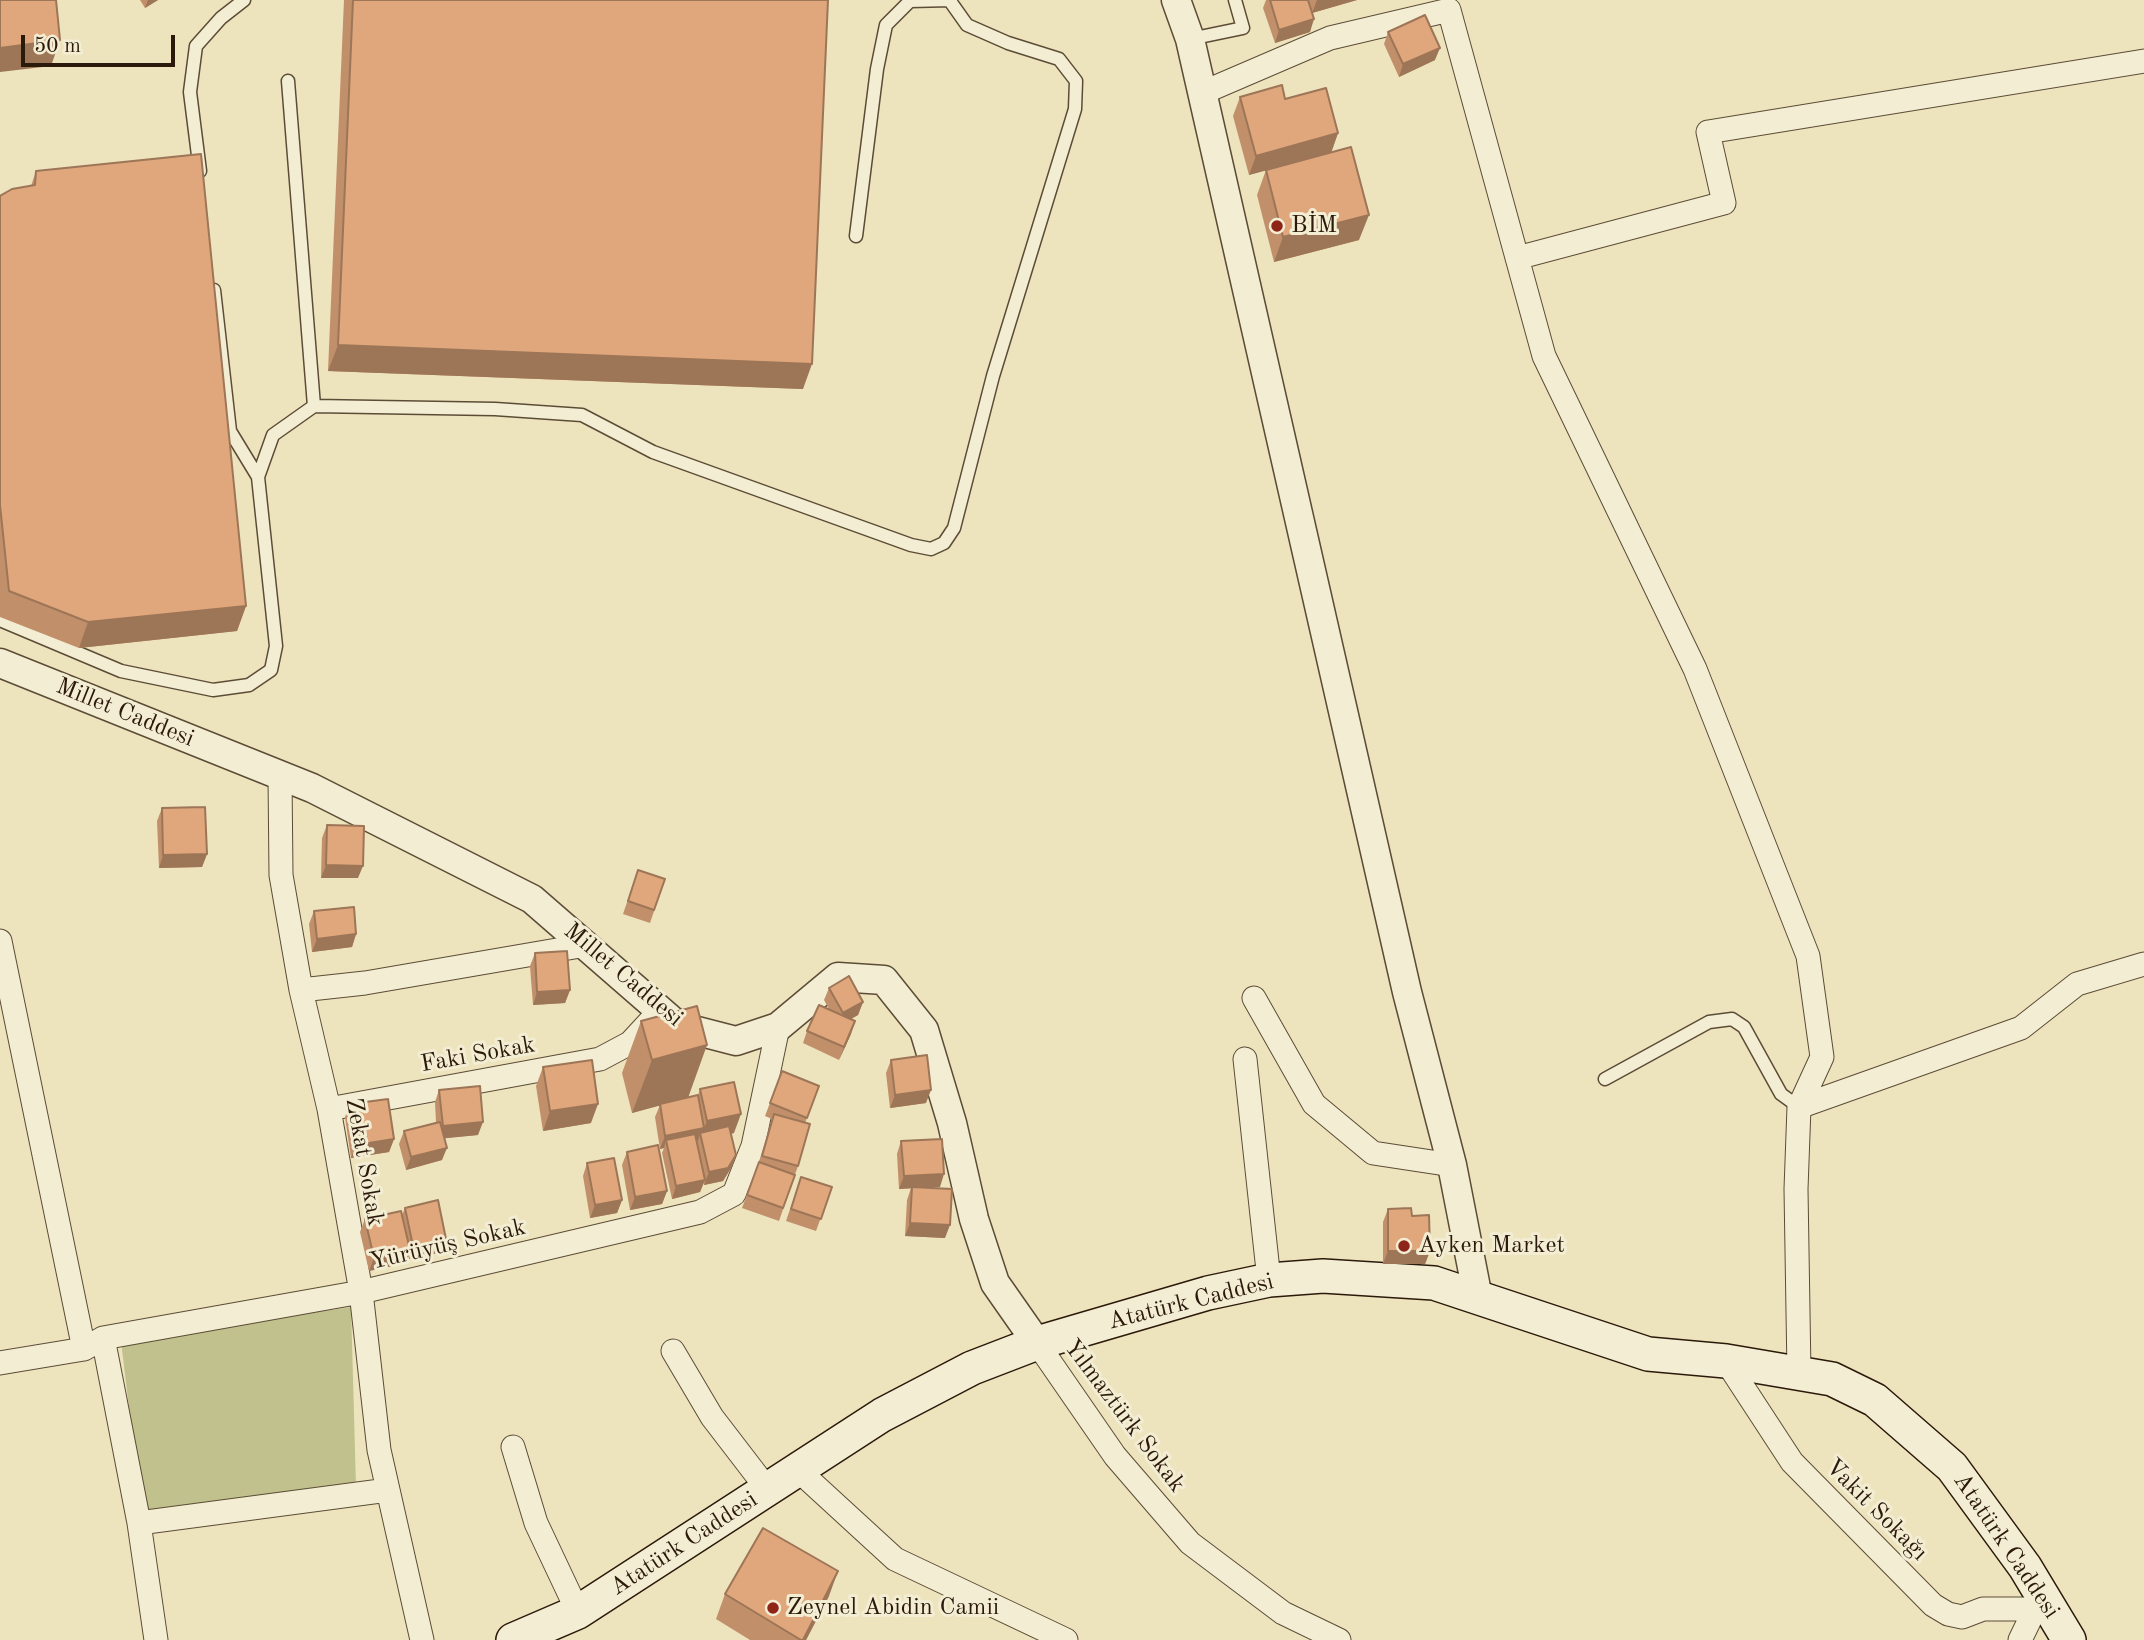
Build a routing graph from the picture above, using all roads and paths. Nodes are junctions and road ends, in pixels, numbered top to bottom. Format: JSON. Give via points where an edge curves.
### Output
{"nodes":[{"id":1,"x":244,"y":0,"type":"edge"},
{"id":2,"x":951,"y":0,"type":"edge"},
{"id":3,"x":1176,"y":0,"type":"edge"},
{"id":4,"x":1235,"y":0,"type":"edge"},
{"id":5,"x":1190,"y":39,"type":"junction"},
{"id":6,"x":2144,"y":61,"type":"edge"},
{"id":7,"x":288,"y":82,"type":"dead end"},
{"id":8,"x":1202,"y":93,"type":"junction"},
{"id":9,"x":201,"y":182,"type":"edge"},
{"id":10,"x":856,"y":236,"type":"dead end"},
{"id":11,"x":1517,"y":258,"type":"junction"},
{"id":12,"x":212,"y":273,"type":"edge"},
{"id":13,"x":314,"y":406,"type":"junction"},
{"id":14,"x":258,"y":477,"type":"junction"},
{"id":15,"x":0,"y":620,"type":"edge"},
{"id":16,"x":0,"y":663,"type":"edge"},
{"id":17,"x":280,"y":776,"type":"junction"},
{"id":18,"x":0,"y":941,"type":"edge"},
{"id":19,"x":586,"y":946,"type":"junction"},
{"id":20,"x":2144,"y":964,"type":"edge"},
{"id":21,"x":301,"y":990,"type":"junction"},
{"id":22,"x":1254,"y":998,"type":"dead end"},
{"id":23,"x":661,"y":1010,"type":"junction"},
{"id":24,"x":778,"y":1027,"type":"junction"},
{"id":25,"x":1245,"y":1059,"type":"dead end"},
{"id":26,"x":1605,"y":1079,"type":"dead end"},
{"id":27,"x":1799,"y":1107,"type":"junction"},
{"id":28,"x":329,"y":1109,"type":"junction"},
{"id":29,"x":1452,"y":1165,"type":"junction"},
{"id":30,"x":1269,"y":1280,"type":"junction"},
{"id":31,"x":361,"y":1292,"type":"junction"},
{"id":32,"x":1478,"y":1298,"type":"junction"},
{"id":33,"x":1037,"y":1343,"type":"junction"},
{"id":34,"x":94,"y":1344,"type":"junction"},
{"id":35,"x":673,"y":1351,"type":"dead end"},
{"id":36,"x":1726,"y":1361,"type":"junction"},
{"id":37,"x":0,"y":1363,"type":"edge"},
{"id":38,"x":1799,"y":1373,"type":"junction"},
{"id":39,"x":513,"y":1447,"type":"dead end"},
{"id":40,"x":798,"y":1470,"type":"junction"},
{"id":41,"x":388,"y":1490,"type":"junction"},
{"id":42,"x":768,"y":1490,"type":"junction"},
{"id":43,"x":139,"y":1522,"type":"junction"},
{"id":44,"x":2041,"y":1605,"type":"junction"},
{"id":45,"x":578,"y":1612,"type":"junction"},
{"id":46,"x":156,"y":1640,"type":"edge"},
{"id":47,"x":422,"y":1640,"type":"edge"},
{"id":48,"x":513,"y":1640,"type":"edge"},
{"id":49,"x":1066,"y":1640,"type":"edge"},
{"id":50,"x":1339,"y":1640,"type":"edge"},
{"id":51,"x":2020,"y":1640,"type":"edge"},
{"id":52,"x":2069,"y":1640,"type":"edge"}],
"edges":[{"from":1,"to":9,"type":"lane","via":[[196,46],[190,92]]},
{"from":2,"to":10,"type":"lane","via":[[910,1],[886,25]]},
{"from":2,"to":13,"type":"lane","via":[[967,25],[1059,59],[1076,81],[1075,108],[993,376],[954,527],[944,543],[931,549],[911,545],[653,452],[582,415]]},
{"from":3,"to":5,"type":"street"},
{"from":4,"to":5,"type":"lane","via":[[1243,28]]},
{"from":5,"to":8,"type":"street"},
{"from":6,"to":11,"type":"street","via":[[1708,132],[1724,204]]},
{"from":7,"to":13,"type":"lane"},
{"from":8,"to":11,"type":"street","via":[[1330,38],[1449,10]]},
{"from":8,"to":29,"type":"street","via":[[1407,992]]},
{"from":11,"to":27,"type":"street","via":[[1544,356],[1695,669],[1808,956],[1822,1057]]},
{"from":12,"to":14,"type":"lane","via":[[230,431]]},
{"from":13,"to":14,"type":"lane","via":[[273,435]]},
{"from":14,"to":15,"type":"lane","via":[[276,646],[271,670],[249,685],[213,690],[121,671]]},
{"from":16,"to":17,"type":"street","name":"Millet Caddesi"},
{"from":17,"to":19,"type":"street","name":"Millet Caddesi","via":[[532,899]]},
{"from":17,"to":21,"type":"street","name":"Zekat Sokak","via":[[281,875]]},
{"from":18,"to":34,"type":"street"},
{"from":19,"to":21,"type":"street"},
{"from":19,"to":23,"type":"street","name":"Millet Caddesi"},
{"from":20,"to":27,"type":"street","via":[[2077,984],[2021,1028]]},
{"from":21,"to":28,"type":"street","name":"Zekat Sokak"},
{"from":22,"to":29,"type":"street","via":[[1314,1104],[1373,1153]]},
{"from":23,"to":24,"type":"street","name":"Millet Caddesi","via":[[678,1026],[736,1041]]},
{"from":23,"to":28,"type":"street","name":"Faki Sokak","via":[[630,1043],[600,1059]]},
{"from":24,"to":31,"type":"street","name":"Yürüyüş Sokak","via":[[754,1146],[734,1194],[700,1212]]},
{"from":24,"to":33,"type":"street","name":"Millet Caddesi","via":[[838,977],[884,980],[924,1030],[995,1283]]},
{"from":25,"to":30,"type":"street"},
{"from":26,"to":27,"type":"lane","via":[[1709,1021],[1732,1019],[1744,1027],[1781,1094]]},
{"from":27,"to":38,"type":"street"},
{"from":28,"to":31,"type":"street","name":"Zekat Sokak"},
{"from":29,"to":32,"type":"street"},
{"from":30,"to":32,"type":"main road","name":"Atatürk Caddesi","via":[[1323,1276],[1434,1283]]},
{"from":30,"to":33,"type":"main road","name":"Atatürk Caddesi"},
{"from":31,"to":34,"type":"street","name":"Yürüyüş Sokak"},
{"from":31,"to":41,"type":"street","name":"Zekat Sokak","via":[[379,1450]]},
{"from":32,"to":36,"type":"main road","name":"Atatürk Caddesi","via":[[1648,1354]]},
{"from":33,"to":40,"type":"main road","name":"Atatürk Caddesi","via":[[929,1388]]},
{"from":33,"to":50,"type":"street","name":"Yılmaztürk Sokak","via":[[1115,1456],[1190,1543],[1283,1613]]},
{"from":34,"to":37,"type":"street","name":"Yürüyüş Sokak"},
{"from":34,"to":43,"type":"street"},
{"from":35,"to":42,"type":"street","via":[[712,1417]]},
{"from":36,"to":38,"type":"main road","name":"Atatürk Caddesi"},
{"from":36,"to":44,"type":"street","name":"Vakit Sokağı","via":[[1792,1462],[1933,1605],[1962,1617],[1983,1609]]},
{"from":38,"to":44,"type":"main road","name":"Atatürk Caddesi","via":[[1832,1379],[1875,1400],[1952,1467],[2025,1567]]},
{"from":39,"to":45,"type":"street","via":[[536,1523]]},
{"from":40,"to":42,"type":"main road","name":"Atatürk Caddesi"},
{"from":40,"to":49,"type":"street","via":[[895,1559]]},
{"from":41,"to":43,"type":"street"},
{"from":41,"to":47,"type":"street","name":"Zekat Sokak"},
{"from":42,"to":45,"type":"main road","name":"Atatürk Caddesi"},
{"from":43,"to":46,"type":"street"},
{"from":44,"to":51,"type":"street"},
{"from":44,"to":52,"type":"main road","name":"Atatürk Caddesi"},
{"from":45,"to":48,"type":"main road","name":"Atatürk Caddesi"}]}
